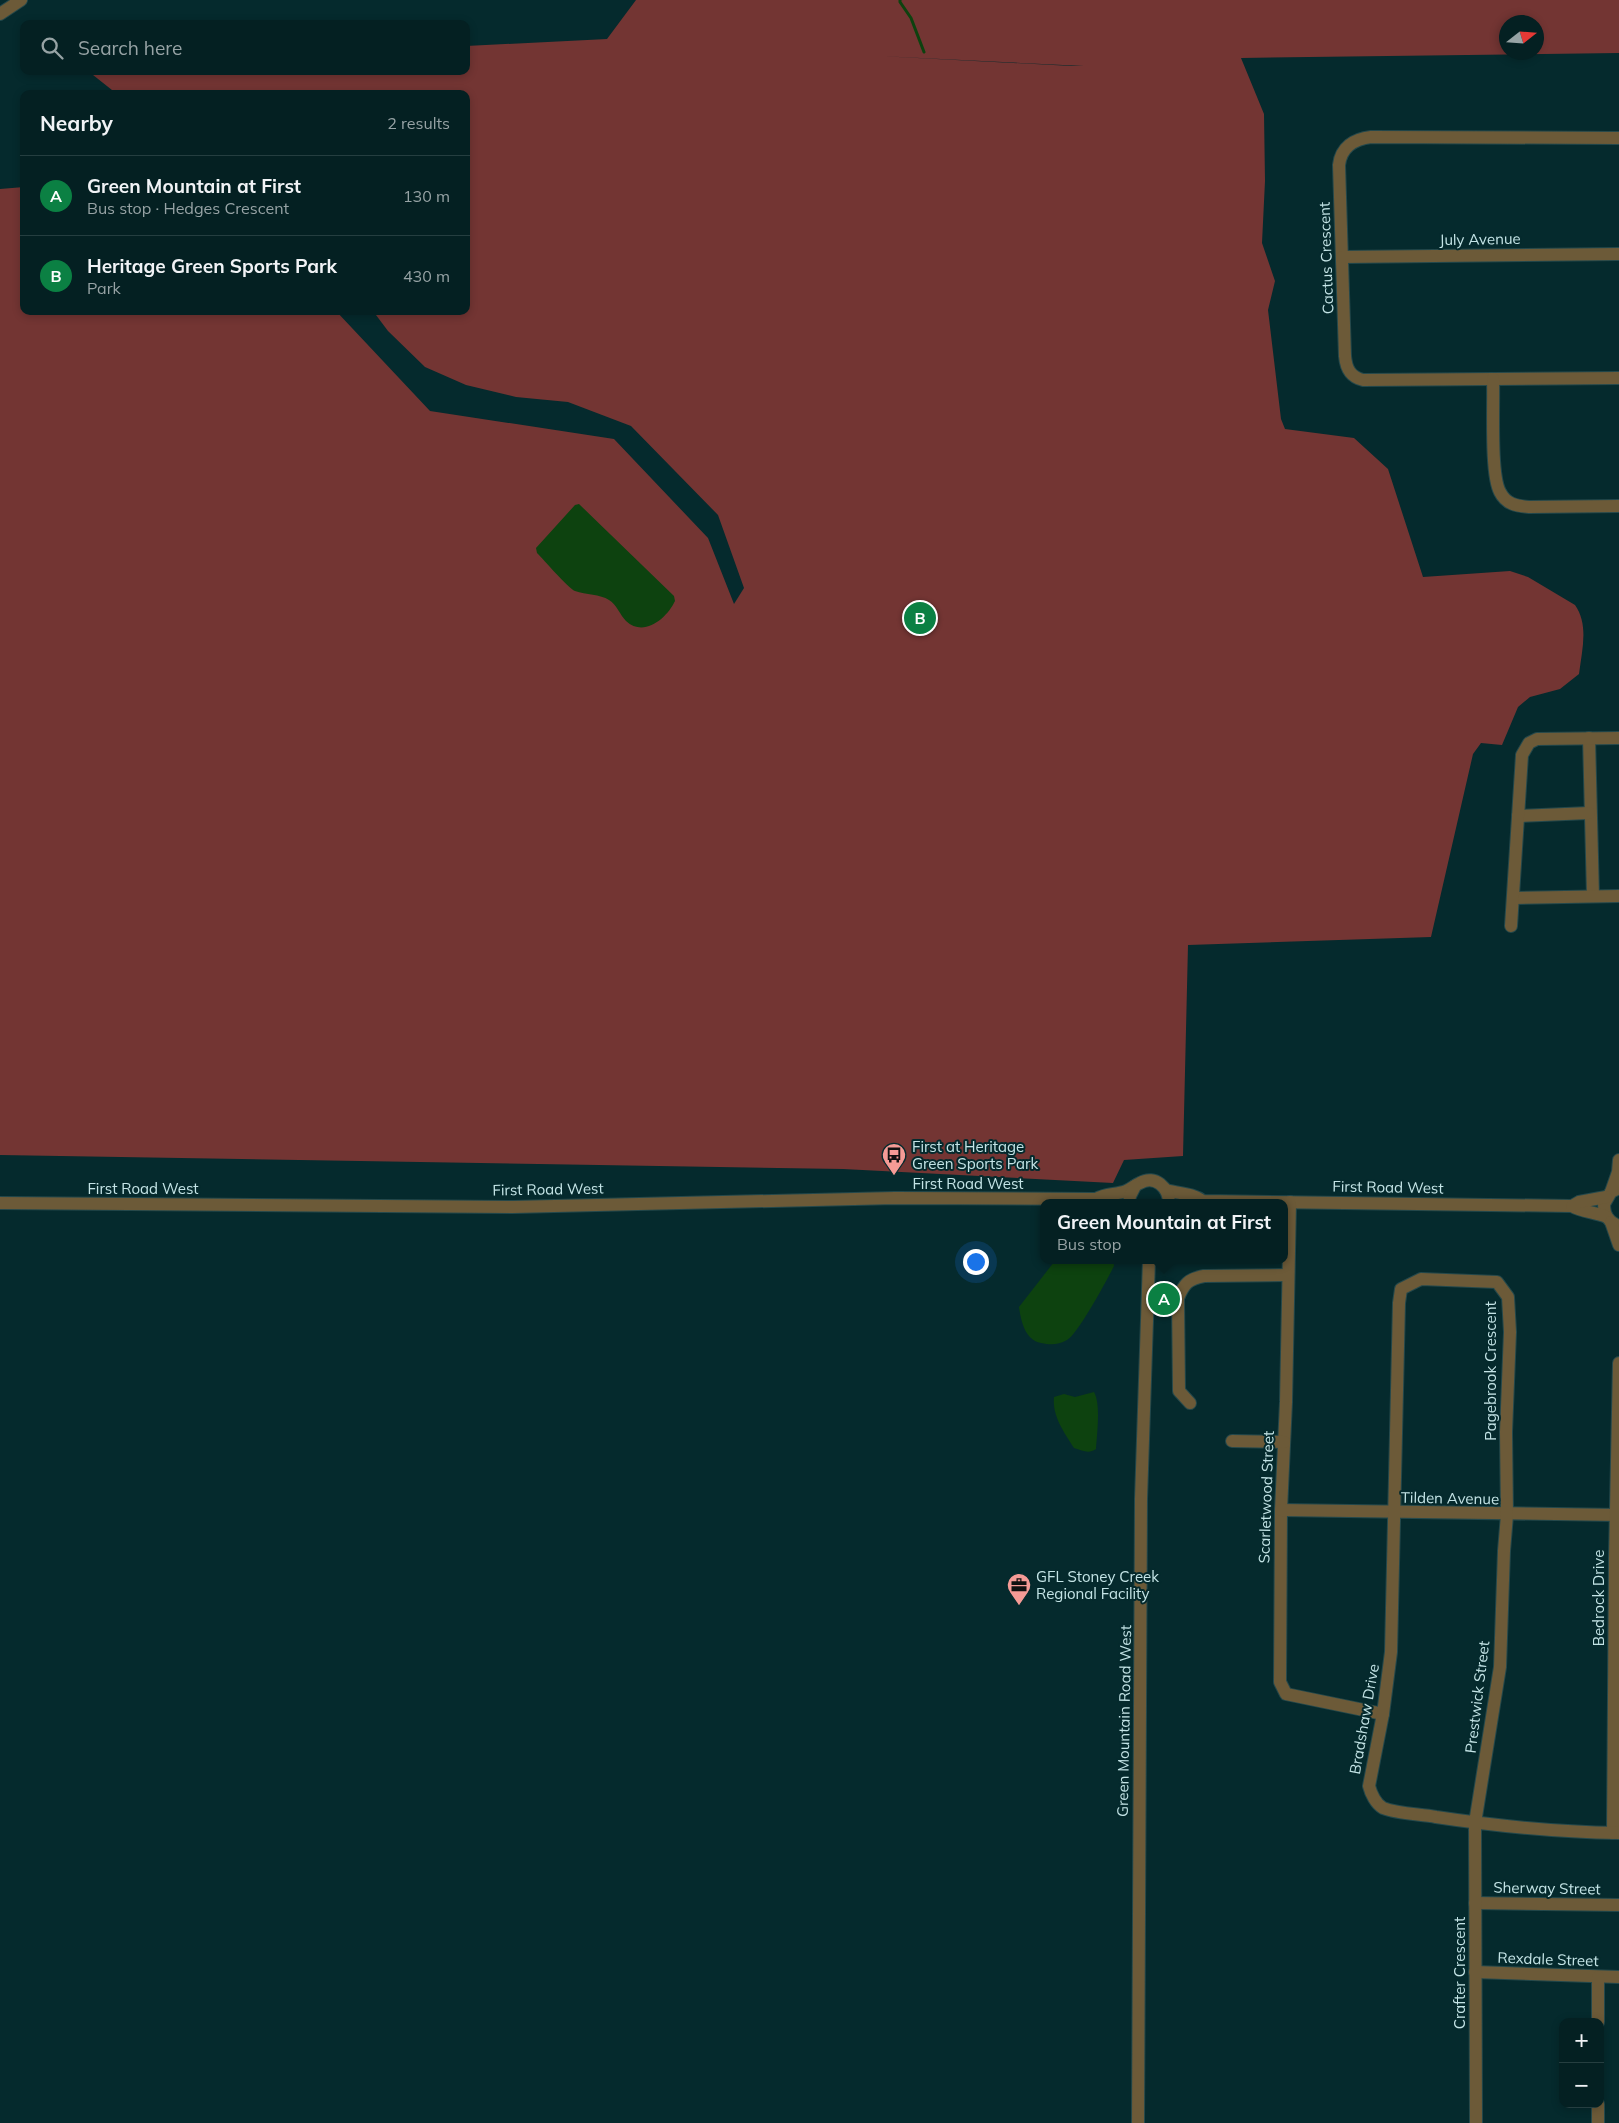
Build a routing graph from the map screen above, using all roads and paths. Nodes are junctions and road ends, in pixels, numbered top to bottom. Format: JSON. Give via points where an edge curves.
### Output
{"nodes":[{"id":1,"x":21,"y":0,"type":"edge"},
{"id":2,"x":0,"y":14,"type":"edge"},
{"id":3,"x":1619,"y":138,"type":"edge"},
{"id":4,"x":1619,"y":254,"type":"edge"},
{"id":5,"x":1342,"y":257,"type":"junction"},
{"id":6,"x":1619,"y":378,"type":"edge"},
{"id":7,"x":1493,"y":379,"type":"junction"},
{"id":8,"x":1619,"y":506,"type":"edge"},
{"id":9,"x":1589,"y":738,"type":"junction"},
{"id":10,"x":1619,"y":738,"type":"edge"},
{"id":11,"x":1590,"y":813,"type":"junction"},
{"id":12,"x":1518,"y":816,"type":"junction"},
{"id":13,"x":1593,"y":896,"type":"junction"},
{"id":14,"x":1619,"y":896,"type":"edge"},
{"id":15,"x":1513,"y":898,"type":"junction"},
{"id":16,"x":1511,"y":926,"type":"dead end"},
{"id":17,"x":1619,"y":1160,"type":"edge"},
{"id":18,"x":1135,"y":1186,"type":"junction"},
{"id":19,"x":1166,"y":1190,"type":"junction"},
{"id":20,"x":1612,"y":1192,"type":"edge"},
{"id":21,"x":1100,"y":1199,"type":"edge"},
{"id":22,"x":1131,"y":1199,"type":"edge"},
{"id":23,"x":1168,"y":1199,"type":"edge"},
{"id":24,"x":1199,"y":1199,"type":"edge"},
{"id":25,"x":1040,"y":1200,"type":"edge"},
{"id":26,"x":1290,"y":1202,"type":"joint"},
{"id":27,"x":0,"y":1203,"type":"edge"},
{"id":28,"x":1572,"y":1206,"type":"junction"},
{"id":29,"x":1612,"y":1222,"type":"edge"},
{"id":30,"x":1619,"y":1245,"type":"edge"},
{"id":31,"x":1149,"y":1264,"type":"edge"},
{"id":32,"x":1288,"y":1275,"type":"junction"},
{"id":33,"x":1619,"y":1363,"type":"edge"},
{"id":34,"x":1190,"y":1403,"type":"dead end"},
{"id":35,"x":1232,"y":1441,"type":"dead end"},
{"id":36,"x":1284,"y":1442,"type":"junction"},
{"id":37,"x":1281,"y":1510,"type":"junction"},
{"id":38,"x":1394,"y":1513,"type":"junction"},
{"id":39,"x":1507,"y":1515,"type":"junction"},
{"id":40,"x":1617,"y":1515,"type":"edge"},
{"id":41,"x":1383,"y":1714,"type":"junction"},
{"id":42,"x":1475,"y":1823,"type":"junction"},
{"id":43,"x":1616,"y":1833,"type":"edge"},
{"id":44,"x":1475,"y":1903,"type":"junction"},
{"id":45,"x":1619,"y":1905,"type":"edge"},
{"id":46,"x":1476,"y":1972,"type":"junction"},
{"id":47,"x":1598,"y":1977,"type":"junction"},
{"id":48,"x":1619,"y":1977,"type":"edge"},
{"id":49,"x":1598,"y":2018,"type":"edge"},
{"id":50,"x":1598,"y":2108,"type":"edge"},
{"id":51,"x":1138,"y":2123,"type":"edge"},
{"id":52,"x":1476,"y":2123,"type":"edge"},
{"id":53,"x":1598,"y":2123,"type":"edge"}],
"edges":[{"from":1,"to":2,"type":"street"},
{"from":3,"to":5,"type":"street","name":"Cactus Crescent","via":[[1371,136],[1355,140],[1340,160]]},
{"from":4,"to":5,"type":"street","name":"July Avenue"},
{"from":5,"to":7,"type":"street","name":"Cactus Crescent","via":[[1344,356],[1353,376],[1363,380]]},
{"from":6,"to":7,"type":"street","name":"Cactus Crescent"},
{"from":7,"to":8,"type":"street","via":[[1495,475],[1500,493],[1506,500],[1529,507]]},
{"from":9,"to":10,"type":"street"},
{"from":9,"to":11,"type":"street"},
{"from":9,"to":12,"type":"street","via":[[1537,739],[1529,743],[1522,755]]},
{"from":11,"to":12,"type":"street"},
{"from":11,"to":13,"type":"street"},
{"from":12,"to":15,"type":"street"},
{"from":13,"to":14,"type":"street"},
{"from":13,"to":15,"type":"street"},
{"from":15,"to":16,"type":"street"},
{"from":17,"to":20,"type":"street"},
{"from":18,"to":19,"type":"street","name":"First Road West","via":[[1151,1180]]},
{"from":18,"to":21,"type":"street","name":"First Road West","via":[[1105,1194]]},
{"from":18,"to":22,"type":"street"},
{"from":19,"to":23,"type":"street"},
{"from":19,"to":24,"type":"street","name":"First Road West","via":[[1195,1195]]},
{"from":20,"to":28,"type":"street","name":"First Road West"},
{"from":20,"to":29,"type":"street","via":[[1604,1204]]},
{"from":25,"to":27,"type":"street","name":"First Road West","via":[[895,1198],[513,1207]]},
{"from":26,"to":28,"type":"street","name":"First Road West"},
{"from":26,"to":32,"type":"street","name":"Scarletwood Street"},
{"from":28,"to":29,"type":"street","name":"First Road West","via":[[1596,1212]]},
{"from":29,"to":30,"type":"street"},
{"from":31,"to":51,"type":"street","name":"Green Mountain Road West","via":[[1141,1499]]},
{"from":32,"to":34,"type":"street","via":[[1204,1276],[1183,1285],[1178,1298],[1180,1391]]},
{"from":32,"to":36,"type":"street","name":"Scarletwood Street"},
{"from":33,"to":40,"type":"street","name":"Bedrock Drive"},
{"from":35,"to":36,"type":"street"},
{"from":36,"to":37,"type":"street","name":"Scarletwood Street"},
{"from":37,"to":38,"type":"street","name":"Tilden Avenue"},
{"from":37,"to":41,"type":"street","name":"Scarletwood Street","via":[[1280,1682],[1286,1694]]},
{"from":38,"to":39,"type":"street","name":"Tilden Avenue"},
{"from":38,"to":39,"type":"street","name":"Pagebrook Crescent","via":[[1401,1289],[1421,1279],[1497,1282],[1508,1297]]},
{"from":38,"to":41,"type":"street","name":"Bradshaw Drive","via":[[1391,1652]]},
{"from":39,"to":40,"type":"street","name":"Tilden Avenue"},
{"from":39,"to":42,"type":"street","name":"Prestwick Street","via":[[1500,1667]]},
{"from":40,"to":43,"type":"street","name":"Bedrock Drive"},
{"from":41,"to":42,"type":"street","name":"Bradshaw Drive","via":[[1368,1786],[1372,1796],[1382,1807]]},
{"from":42,"to":43,"type":"street","name":"Bradshaw Drive"},
{"from":42,"to":44,"type":"street","name":"Crafter Crescent"},
{"from":44,"to":45,"type":"street","name":"Sherway Street"},
{"from":44,"to":46,"type":"street","name":"Crafter Crescent"},
{"from":46,"to":47,"type":"street","name":"Rexdale Street"},
{"from":46,"to":52,"type":"street","name":"Crafter Crescent"},
{"from":47,"to":48,"type":"street","name":"Rexdale Street"},
{"from":47,"to":49,"type":"street"},
{"from":50,"to":53,"type":"street"}]}
